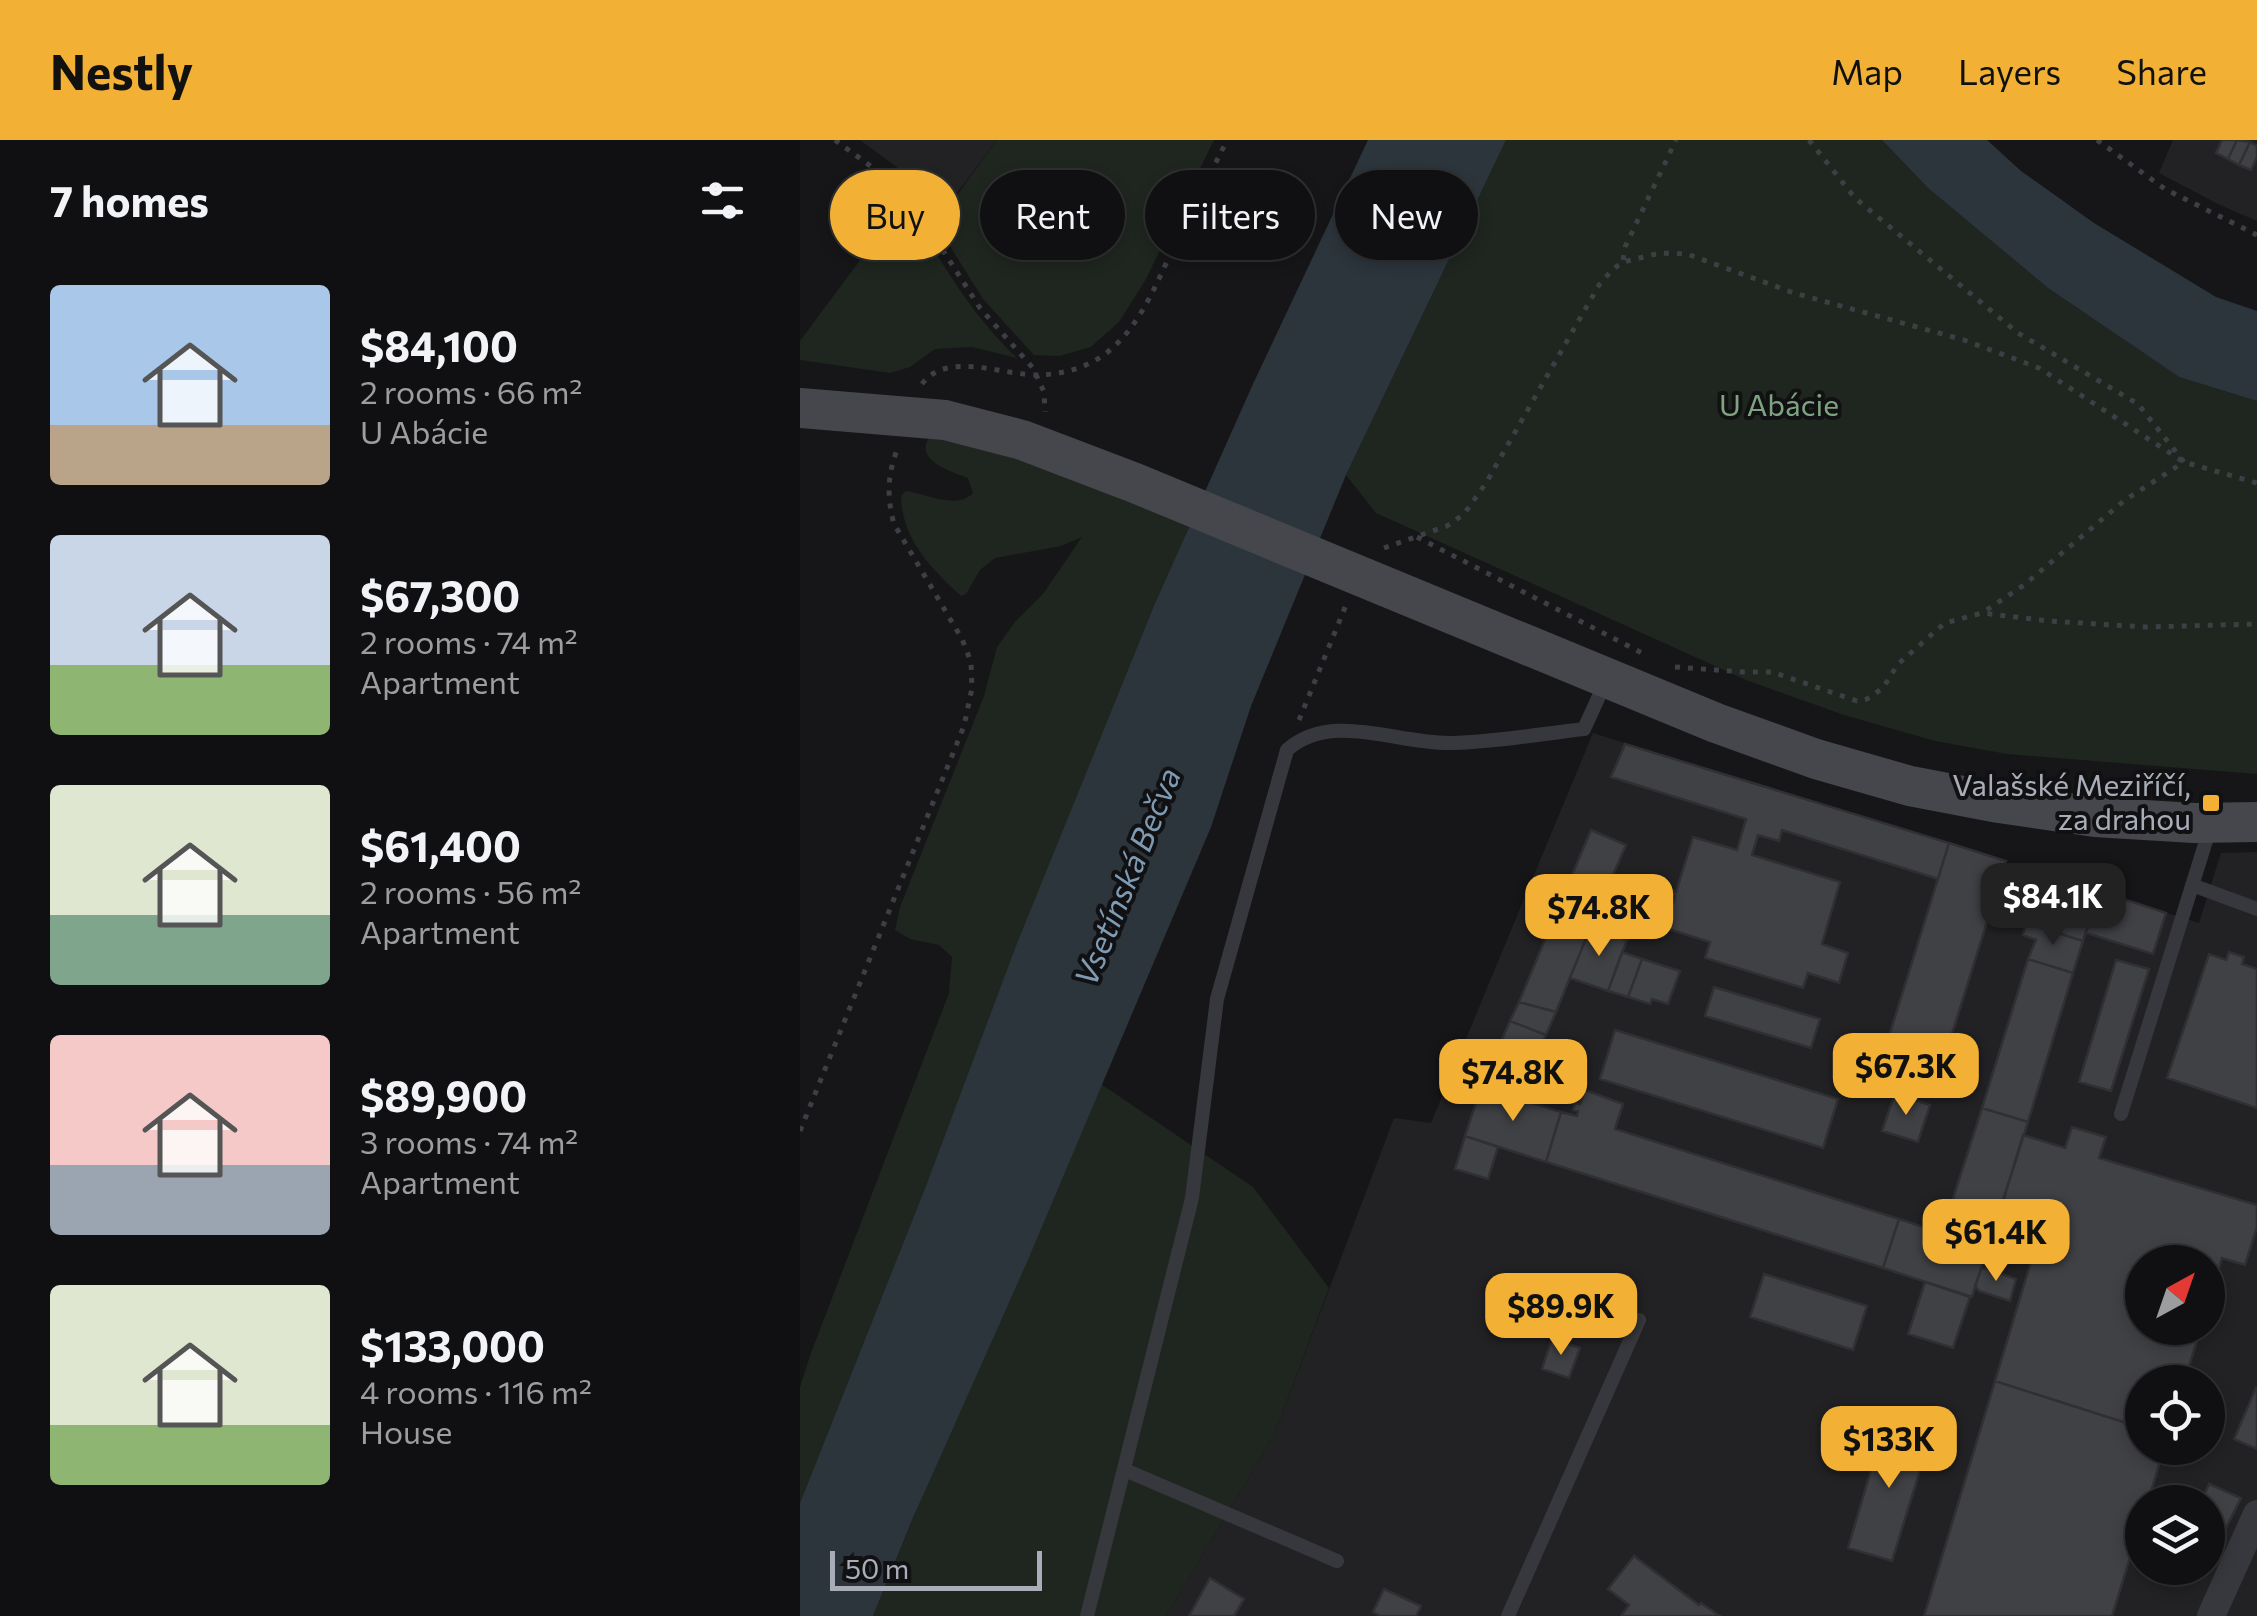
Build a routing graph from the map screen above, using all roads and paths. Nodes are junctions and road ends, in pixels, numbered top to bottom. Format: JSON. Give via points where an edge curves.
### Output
{"nodes":[{"id":1,"x":835,"y":140,"type":"edge"},
{"id":2,"x":1227,"y":140,"type":"edge"},
{"id":3,"x":1676,"y":140,"type":"edge"},
{"id":4,"x":1810,"y":140,"type":"edge"},
{"id":5,"x":2097,"y":140,"type":"edge"},
{"id":6,"x":2257,"y":236,"type":"edge"},
{"id":7,"x":1622,"y":262,"type":"junction"},
{"id":8,"x":1037,"y":375,"type":"junction"},
{"id":9,"x":913,"y":405,"type":"junction"},
{"id":10,"x":806,"y":410,"type":"edge"},
{"id":11,"x":1041,"y":427,"type":"dead end"},
{"id":12,"x":2184,"y":462,"type":"junction"},
{"id":13,"x":2257,"y":482,"type":"edge"},
{"id":14,"x":1416,"y":536,"type":"junction"},
{"id":15,"x":1378,"y":550,"type":"dead end"},
{"id":16,"x":1351,"y":593,"type":"dead end"},
{"id":17,"x":1982,"y":613,"type":"junction"},
{"id":18,"x":2257,"y":624,"type":"edge"},
{"id":19,"x":1649,"y":676,"type":"junction"},
{"id":20,"x":1607,"y":678,"type":"junction"},
{"id":21,"x":1287,"y":750,"type":"junction"},
{"id":22,"x":2257,"y":822,"type":"edge"},
{"id":23,"x":2212,"y":823,"type":"junction"},
{"id":24,"x":2192,"y":886,"type":"junction"},
{"id":25,"x":2257,"y":910,"type":"edge"},
{"id":26,"x":2121,"y":1114,"type":"dead end"},
{"id":27,"x":800,"y":1131,"type":"edge"},
{"id":28,"x":1639,"y":1320,"type":"dead end"},
{"id":29,"x":1125,"y":1470,"type":"junction"},
{"id":30,"x":2257,"y":1514,"type":"edge"},
{"id":31,"x":1337,"y":1561,"type":"dead end"},
{"id":32,"x":1087,"y":1616,"type":"edge"},
{"id":33,"x":1508,"y":1616,"type":"edge"},
{"id":34,"x":2211,"y":1616,"type":"edge"}],
"edges":[{"from":1,"to":8,"type":"path","via":[[910,199],[980,308]]},
{"from":2,"to":8,"type":"path","via":[[1147,302],[1118,342],[1090,364]]},
{"from":3,"to":7,"type":"path"},
{"from":4,"to":12,"type":"path","via":[[1855,198],[2018,333],[2138,404]]},
{"from":5,"to":6,"type":"path","via":[[2166,189]]},
{"from":7,"to":12,"type":"path","via":[[1687,254],[1794,294],[1964,340],[2039,368]]},
{"from":7,"to":14,"type":"path","via":[[1600,285],[1464,514]]},
{"from":8,"to":9,"type":"path","via":[[949,367],[924,379]]},
{"from":8,"to":11,"type":"path","via":[[1046,409]]},
{"from":9,"to":10,"type":"main road"},
{"from":9,"to":20,"type":"main road","via":[[1135,483]]},
{"from":9,"to":27,"type":"path","via":[[892,464],[888,503],[962,639],[972,688],[964,726]]},
{"from":12,"to":13,"type":"path"},
{"from":12,"to":17,"type":"path"},
{"from":14,"to":15,"type":"path"},
{"from":14,"to":19,"type":"path"},
{"from":16,"to":21,"type":"path"},
{"from":17,"to":18,"type":"path","via":[[2146,627]]},
{"from":17,"to":19,"type":"path","via":[[1946,623],[1898,664],[1883,688],[1857,701],[1772,672],[1667,666]]},
{"from":19,"to":20,"type":"main road"},
{"from":19,"to":23,"type":"main road","via":[[1716,723],[1910,786],[2095,817]]},
{"from":20,"to":21,"type":"lane","via":[[1584,729],[1452,743],[1338,731],[1314,734]]},
{"from":21,"to":29,"type":"lane","via":[[1216,1000],[1192,1198]]},
{"from":22,"to":23,"type":"main road"},
{"from":23,"to":24,"type":"lane"},
{"from":24,"to":25,"type":"lane"},
{"from":24,"to":26,"type":"lane"},
{"from":28,"to":33,"type":"lane"},
{"from":29,"to":31,"type":"lane"},
{"from":29,"to":32,"type":"lane"},
{"from":30,"to":34,"type":"street"}]}
